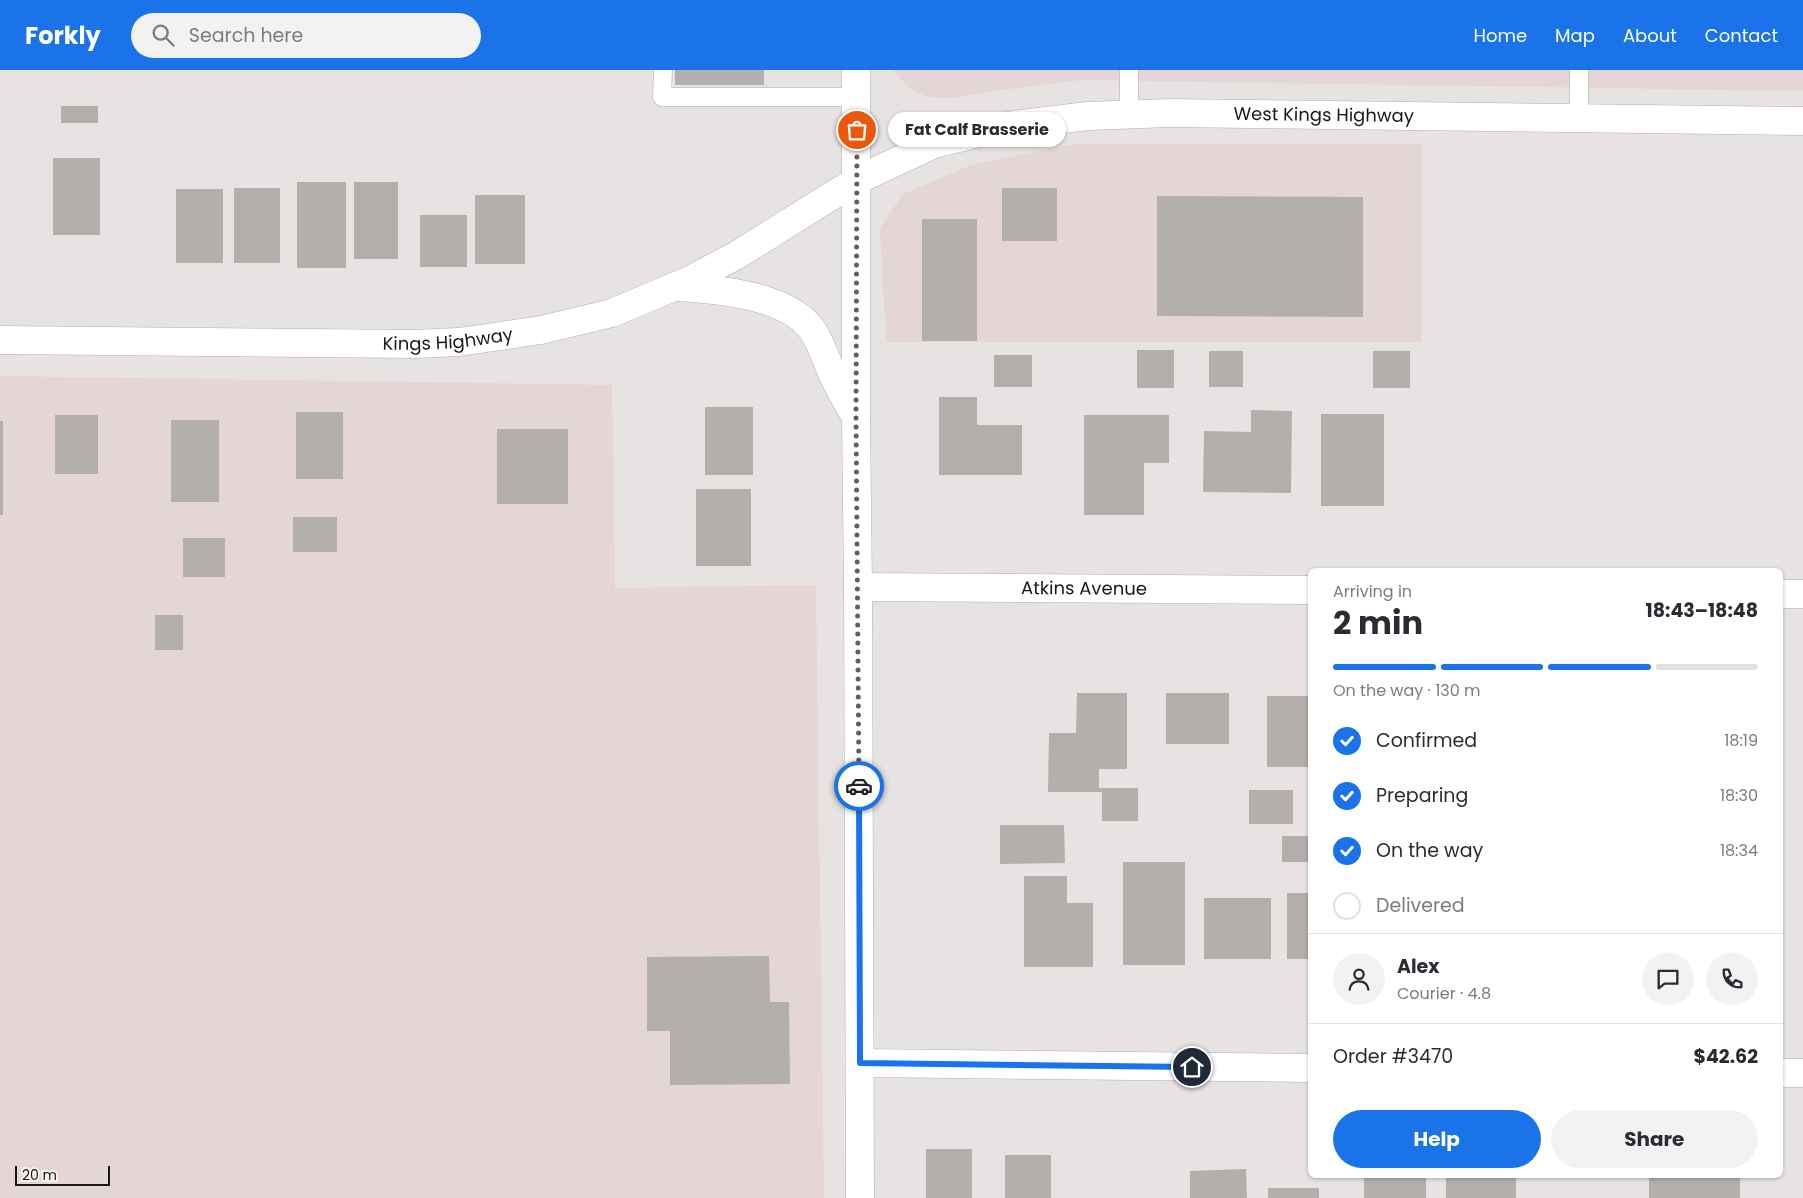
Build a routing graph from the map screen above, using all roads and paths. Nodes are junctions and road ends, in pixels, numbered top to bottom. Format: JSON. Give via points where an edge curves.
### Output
{"nodes":[{"id":1,"x":663,"y":70,"type":"edge"},
{"id":2,"x":856,"y":70,"type":"edge"},
{"id":3,"x":1129,"y":70,"type":"edge"},
{"id":4,"x":1579,"y":70,"type":"edge"},
{"id":5,"x":857,"y":97,"type":"junction"},
{"id":6,"x":1129,"y":114,"type":"junction"},
{"id":7,"x":1579,"y":118,"type":"junction"},
{"id":8,"x":1803,"y":121,"type":"edge"},
{"id":9,"x":857,"y":180,"type":"junction"},
{"id":10,"x":676,"y":287,"type":"junction"},
{"id":11,"x":0,"y":340,"type":"edge"},
{"id":12,"x":856,"y":417,"type":"junction"},
{"id":13,"x":858,"y":587,"type":"junction"},
{"id":14,"x":1308,"y":590,"type":"edge"},
{"id":15,"x":1783,"y":594,"type":"edge"},
{"id":16,"x":1803,"y":594,"type":"edge"},
{"id":17,"x":860,"y":1063,"type":"junction"},
{"id":18,"x":1308,"y":1068,"type":"edge"},
{"id":19,"x":1783,"y":1073,"type":"edge"},
{"id":20,"x":1803,"y":1073,"type":"edge"},
{"id":21,"x":860,"y":1198,"type":"edge"}],
"edges":[{"from":1,"to":5,"type":"lane","via":[[662,97]]},
{"from":2,"to":5,"type":"street"},
{"from":3,"to":6,"type":"lane"},
{"from":4,"to":7,"type":"lane"},
{"from":5,"to":9,"type":"street"},
{"from":6,"to":7,"type":"street","name":"West Kings Highway"},
{"from":6,"to":9,"type":"street","name":"West Kings Highway","via":[[1013,125],[934,144]]},
{"from":7,"to":8,"type":"street","name":"West Kings Highway"},
{"from":9,"to":10,"type":"street","name":"Kings Highway","via":[[737,255]]},
{"from":9,"to":12,"type":"street"},
{"from":10,"to":11,"type":"street","name":"Kings Highway","via":[[612,313],[541,330],[459,342]]},
{"from":10,"to":12,"type":"street","via":[[755,297],[794,314],[812,329]]},
{"from":12,"to":13,"type":"street"},
{"from":13,"to":14,"type":"street","name":"Atkins Avenue"},
{"from":13,"to":17,"type":"street"},
{"from":15,"to":16,"type":"street"},
{"from":17,"to":18,"type":"street"},
{"from":17,"to":21,"type":"street"},
{"from":19,"to":20,"type":"street"}]}
